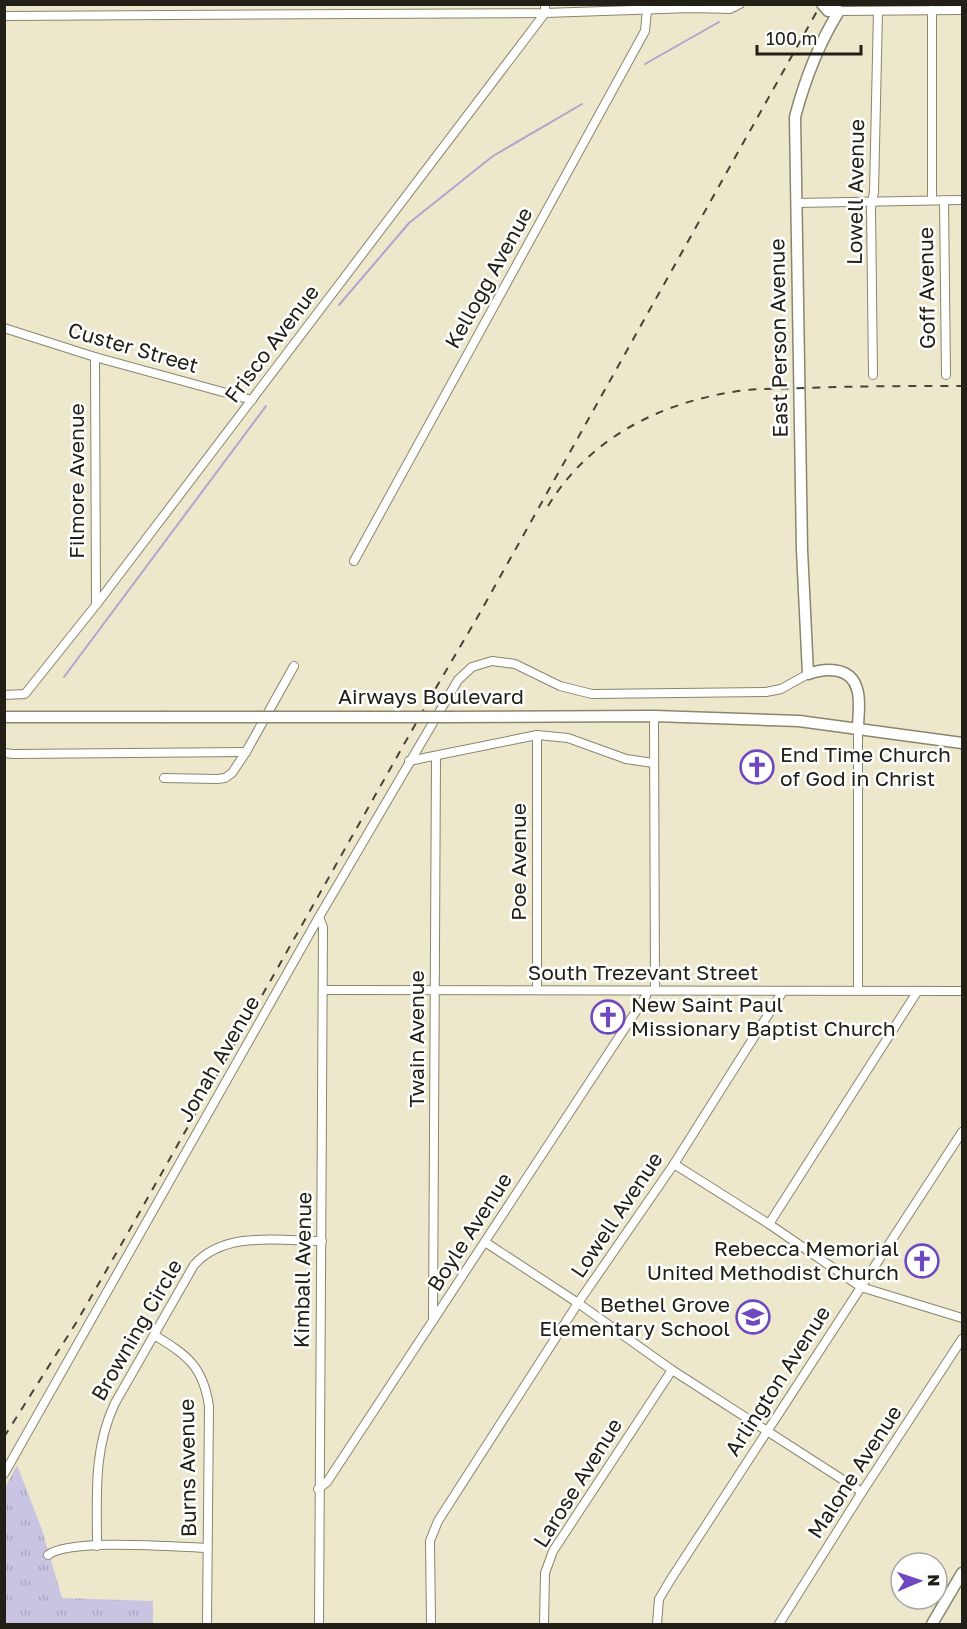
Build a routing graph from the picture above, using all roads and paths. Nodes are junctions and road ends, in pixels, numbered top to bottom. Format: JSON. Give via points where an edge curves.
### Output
{"nodes":[{"id":1,"x":196,"y":4,"type":"edge"},
{"id":2,"x":740,"y":4,"type":"edge"},
{"id":3,"x":822,"y":4,"type":"edge"},
{"id":4,"x":692,"y":6,"type":"edge"},
{"id":5,"x":545,"y":9,"type":"edge"},
{"id":6,"x":647,"y":10,"type":"junction"},
{"id":7,"x":932,"y":10,"type":"junction"},
{"id":8,"x":963,"y":10,"type":"edge"},
{"id":9,"x":839,"y":11,"type":"junction"},
{"id":10,"x":878,"y":11,"type":"junction"},
{"id":11,"x":196,"y":15,"type":"junction"},
{"id":12,"x":4,"y":16,"type":"edge"},
{"id":13,"x":932,"y":200,"type":"junction"},
{"id":14,"x":944,"y":200,"type":"junction"},
{"id":15,"x":963,"y":200,"type":"edge"},
{"id":16,"x":873,"y":201,"type":"junction"},
{"id":17,"x":796,"y":203,"type":"junction"},
{"id":18,"x":4,"y":328,"type":"edge"},
{"id":19,"x":94,"y":357,"type":"junction"},
{"id":20,"x":873,"y":375,"type":"dead end"},
{"id":21,"x":946,"y":375,"type":"dead end"},
{"id":22,"x":252,"y":400,"type":"junction"},
{"id":23,"x":354,"y":561,"type":"dead end"},
{"id":24,"x":96,"y":605,"type":"junction"},
{"id":25,"x":294,"y":666,"type":"dead end"},
{"id":26,"x":472,"y":668,"type":"joint"},
{"id":27,"x":808,"y":674,"type":"junction"},
{"id":28,"x":4,"y":695,"type":"edge"},
{"id":29,"x":654,"y":716,"type":"junction"},
{"id":30,"x":4,"y":717,"type":"edge"},
{"id":31,"x":858,"y":728,"type":"junction"},
{"id":32,"x":537,"y":735,"type":"junction"},
{"id":33,"x":963,"y":743,"type":"edge"},
{"id":34,"x":246,"y":752,"type":"junction"},
{"id":35,"x":4,"y":753,"type":"edge"},
{"id":36,"x":436,"y":756,"type":"junction"},
{"id":37,"x":409,"y":761,"type":"junction"},
{"id":38,"x":653,"y":763,"type":"junction"},
{"id":39,"x":164,"y":778,"type":"dead end"},
{"id":40,"x":319,"y":917,"type":"junction"},
{"id":41,"x":323,"y":990,"type":"junction"},
{"id":42,"x":537,"y":990,"type":"junction"},
{"id":43,"x":651,"y":990,"type":"junction"},
{"id":44,"x":858,"y":990,"type":"junction"},
{"id":45,"x":435,"y":991,"type":"junction"},
{"id":46,"x":783,"y":991,"type":"junction"},
{"id":47,"x":963,"y":991,"type":"edge"},
{"id":48,"x":917,"y":992,"type":"junction"},
{"id":49,"x":963,"y":1132,"type":"edge"},
{"id":50,"x":674,"y":1164,"type":"junction"},
{"id":51,"x":769,"y":1224,"type":"junction"},
{"id":52,"x":322,"y":1241,"type":"junction"},
{"id":53,"x":484,"y":1242,"type":"junction"},
{"id":54,"x":861,"y":1287,"type":"junction"},
{"id":55,"x":578,"y":1303,"type":"junction"},
{"id":56,"x":963,"y":1318,"type":"edge"},
{"id":57,"x":433,"y":1323,"type":"junction"},
{"id":58,"x":154,"y":1335,"type":"junction"},
{"id":59,"x":963,"y":1340,"type":"edge"},
{"id":60,"x":672,"y":1370,"type":"junction"},
{"id":61,"x":767,"y":1431,"type":"junction"},
{"id":62,"x":4,"y":1474,"type":"edge"},
{"id":63,"x":318,"y":1489,"type":"junction"},
{"id":64,"x":862,"y":1492,"type":"junction"},
{"id":65,"x":97,"y":1546,"type":"junction"},
{"id":66,"x":207,"y":1548,"type":"junction"},
{"id":67,"x":48,"y":1555,"type":"dead end"},
{"id":68,"x":963,"y":1573,"type":"edge"},
{"id":69,"x":207,"y":1624,"type":"edge"},
{"id":70,"x":319,"y":1624,"type":"edge"},
{"id":71,"x":431,"y":1624,"type":"edge"},
{"id":72,"x":544,"y":1624,"type":"edge"},
{"id":73,"x":657,"y":1624,"type":"edge"},
{"id":74,"x":779,"y":1624,"type":"edge"},
{"id":75,"x":932,"y":1624,"type":"edge"}],
"edges":[{"from":1,"to":11,"type":"street"},
{"from":2,"to":4,"type":"street","via":[[730,9]]},
{"from":3,"to":9,"type":"main road","via":[[828,10]]},
{"from":4,"to":6,"type":"street"},
{"from":5,"to":6,"type":"street"},
{"from":5,"to":11,"type":"street"},
{"from":5,"to":22,"type":"street","name":"Frisco Avenue"},
{"from":6,"to":23,"type":"street","name":"Kellogg Avenue","via":[[645,31]]},
{"from":7,"to":8,"type":"street"},
{"from":7,"to":10,"type":"street"},
{"from":7,"to":13,"type":"street","name":"Goff Avenue"},
{"from":9,"to":10,"type":"street"},
{"from":9,"to":17,"type":"main road","name":"East Person Avenue","via":[[804,81],[795,117]]},
{"from":10,"to":16,"type":"street","name":"Lowell Avenue"},
{"from":11,"to":12,"type":"street"},
{"from":13,"to":14,"type":"street"},
{"from":13,"to":16,"type":"street"},
{"from":14,"to":15,"type":"street"},
{"from":14,"to":21,"type":"street","name":"Goff Avenue"},
{"from":16,"to":17,"type":"street"},
{"from":16,"to":20,"type":"street","name":"Lowell Avenue"},
{"from":17,"to":27,"type":"main road","name":"East Person Avenue"},
{"from":18,"to":19,"type":"street","name":"Custer Street"},
{"from":19,"to":22,"type":"street","name":"Custer Street"},
{"from":19,"to":24,"type":"street","name":"Filmore Avenue"},
{"from":22,"to":24,"type":"street","name":"Frisco Avenue"},
{"from":24,"to":28,"type":"street","name":"Frisco Avenue","via":[[25,694]]},
{"from":25,"to":34,"type":"street"},
{"from":26,"to":27,"type":"street","name":"Airways Boulevard","via":[[492,661],[515,664],[560,686],[592,694],[766,692],[781,689]]},
{"from":26,"to":37,"type":"street","name":"Jonah Avenue","via":[[458,680]]},
{"from":27,"to":31,"type":"main road","name":"Airways Boulevard","via":[[835,670],[850,677],[857,689]]},
{"from":29,"to":30,"type":"main road","name":"Airways Boulevard","bridge":true},
{"from":29,"to":31,"type":"main road","name":"Airways Boulevard","via":[[799,721]]},
{"from":29,"to":38,"type":"street"},
{"from":31,"to":33,"type":"main road","name":"Airways Boulevard"},
{"from":31,"to":44,"type":"street"},
{"from":32,"to":36,"type":"street","name":"Airways Boulevard"},
{"from":32,"to":38,"type":"street","name":"Airways Boulevard","via":[[568,738],[626,759]]},
{"from":32,"to":42,"type":"street","name":"Poe Avenue"},
{"from":34,"to":35,"type":"street"},
{"from":34,"to":39,"type":"street","via":[[225,778]]},
{"from":36,"to":37,"type":"street","name":"Airways Boulevard"},
{"from":36,"to":45,"type":"street","name":"Twain Avenue"},
{"from":37,"to":40,"type":"street","name":"Jonah Avenue"},
{"from":38,"to":43,"type":"street"},
{"from":40,"to":41,"type":"street","name":"Kimball Avenue","via":[[323,927]]},
{"from":40,"to":62,"type":"street","name":"Jonah Avenue"},
{"from":41,"to":45,"type":"street","name":"South Trezevant Street"},
{"from":41,"to":52,"type":"street","name":"Kimball Avenue"},
{"from":42,"to":43,"type":"street","name":"South Trezevant Street"},
{"from":42,"to":45,"type":"street","name":"South Trezevant Street"},
{"from":43,"to":46,"type":"street","name":"South Trezevant Street"},
{"from":43,"to":53,"type":"street","name":"Boyle Avenue"},
{"from":44,"to":46,"type":"street","name":"South Trezevant Street"},
{"from":44,"to":48,"type":"street","name":"South Trezevant Street"},
{"from":45,"to":57,"type":"street","name":"Twain Avenue"},
{"from":46,"to":50,"type":"street","name":"Lowell Avenue"},
{"from":47,"to":48,"type":"street","name":"South Trezevant Street"},
{"from":48,"to":51,"type":"street"},
{"from":49,"to":54,"type":"street","name":"Arlington Avenue"},
{"from":50,"to":51,"type":"street"},
{"from":50,"to":55,"type":"street","name":"Lowell Avenue"},
{"from":51,"to":54,"type":"street"},
{"from":52,"to":58,"type":"street","name":"Browning Circle","via":[[245,1241],[214,1249],[188,1273]]},
{"from":52,"to":63,"type":"street","name":"Kimball Avenue"},
{"from":53,"to":55,"type":"street"},
{"from":53,"to":57,"type":"street","name":"Boyle Avenue"},
{"from":54,"to":56,"type":"street"},
{"from":54,"to":61,"type":"street","name":"Arlington Avenue"},
{"from":55,"to":60,"type":"street"},
{"from":55,"to":71,"type":"street","name":"Lowell Avenue","via":[[438,1521],[430,1541]]},
{"from":57,"to":63,"type":"street","name":"Boyle Avenue","via":[[327,1482]]},
{"from":58,"to":65,"type":"street","name":"Browning Circle","via":[[115,1403],[102,1435]]},
{"from":58,"to":66,"type":"street","name":"Burns Avenue","via":[[188,1357],[205,1386],[209,1406]]},
{"from":59,"to":64,"type":"street","name":"Malone Avenue"},
{"from":60,"to":61,"type":"street"},
{"from":60,"to":72,"type":"street","name":"Larose Avenue","via":[[553,1551],[545,1573]]},
{"from":61,"to":64,"type":"street"},
{"from":61,"to":73,"type":"street","name":"Arlington Avenue","via":[[659,1599]]},
{"from":63,"to":70,"type":"street","name":"Kimball Avenue"},
{"from":64,"to":74,"type":"street","name":"Malone Avenue"},
{"from":65,"to":66,"type":"street"},
{"from":65,"to":67,"type":"street","via":[[61,1549]]},
{"from":66,"to":69,"type":"street","name":"Burns Avenue"},
{"from":68,"to":75,"type":"main road"}]}
